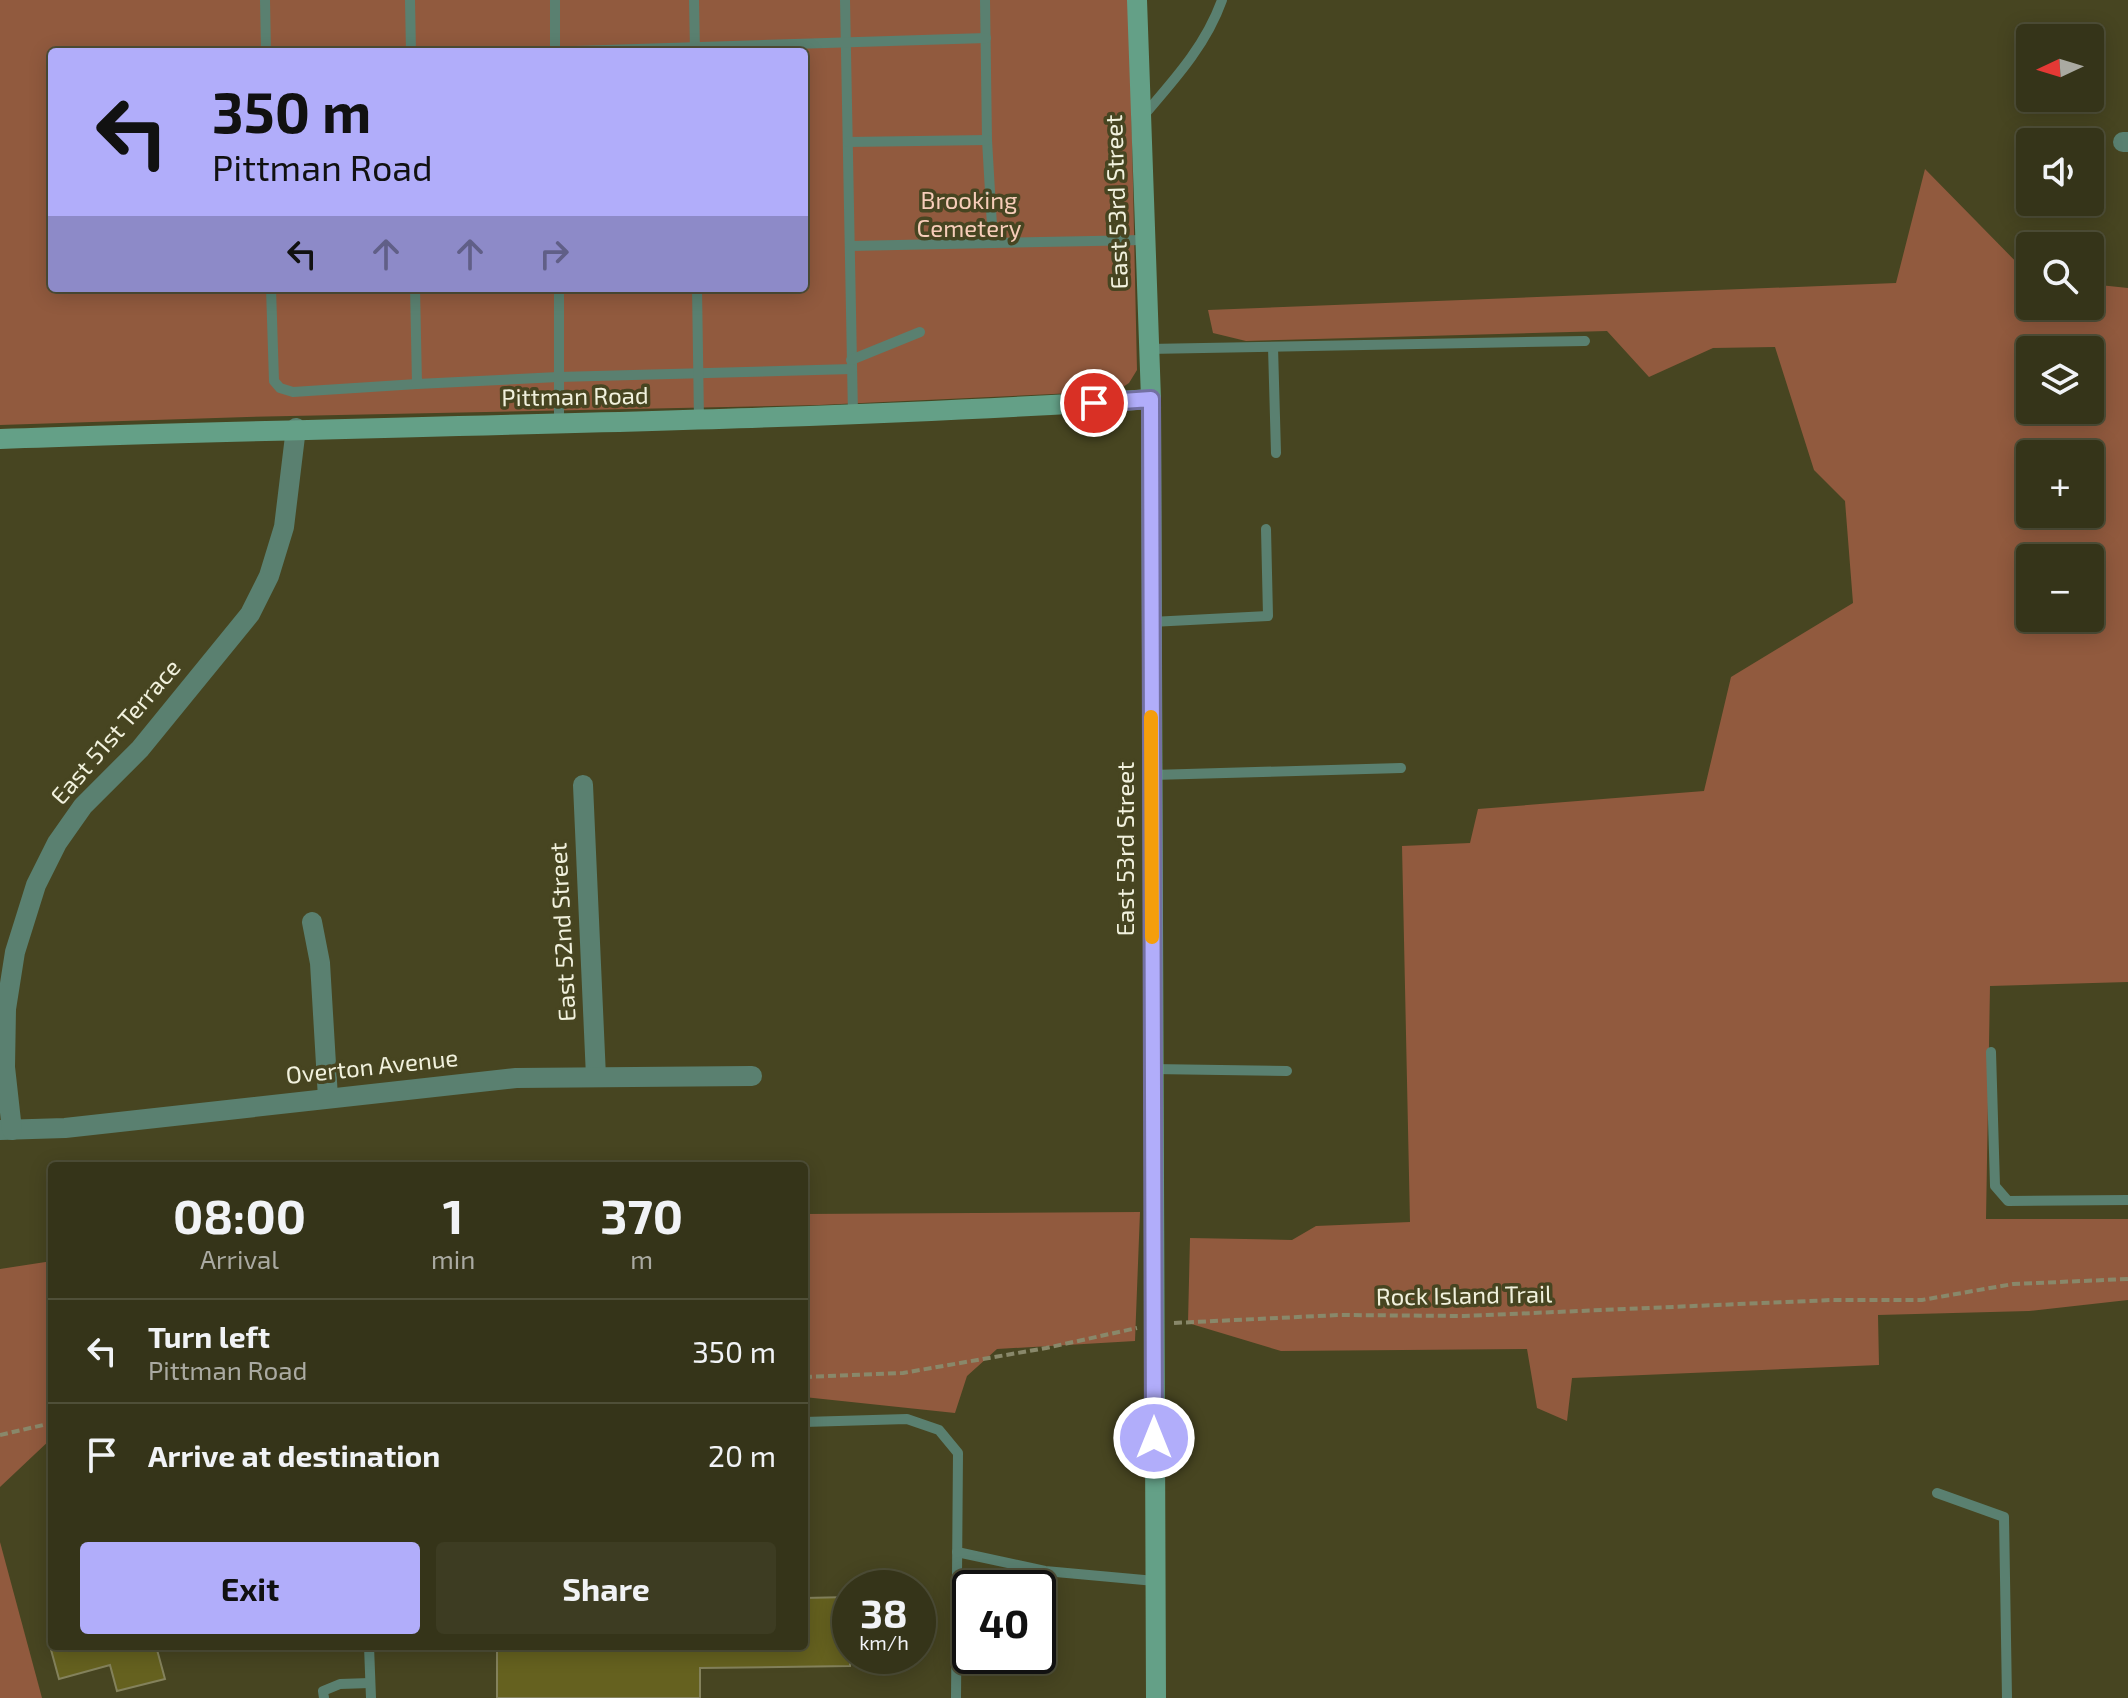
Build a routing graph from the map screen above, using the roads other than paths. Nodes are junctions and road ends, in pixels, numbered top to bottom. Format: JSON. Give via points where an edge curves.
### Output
{"nodes":[{"id":1,"x":265,"y":0,"type":"edge"},
{"id":2,"x":410,"y":0,"type":"edge"},
{"id":3,"x":555,"y":0,"type":"edge"},
{"id":4,"x":694,"y":0,"type":"edge"},
{"id":5,"x":845,"y":0,"type":"edge"},
{"id":6,"x":985,"y":0,"type":"edge"},
{"id":7,"x":1137,"y":0,"type":"edge"},
{"id":8,"x":1222,"y":0,"type":"edge"},
{"id":9,"x":986,"y":38,"type":"junction"},
{"id":10,"x":846,"y":43,"type":"junction"},
{"id":11,"x":266,"y":48,"type":"edge"},
{"id":12,"x":411,"y":48,"type":"edge"},
{"id":13,"x":555,"y":48,"type":"edge"},
{"id":14,"x":695,"y":48,"type":"edge"},
{"id":15,"x":738,"y":48,"type":"edge"},
{"id":16,"x":1140,"y":120,"type":"junction"},
{"id":17,"x":987,"y":140,"type":"junction"},
{"id":18,"x":848,"y":142,"type":"junction"},
{"id":19,"x":1143,"y":240,"type":"junction"},
{"id":20,"x":993,"y":243,"type":"junction"},
{"id":21,"x":850,"y":246,"type":"junction"},
{"id":22,"x":271,"y":292,"type":"edge"},
{"id":23,"x":415,"y":292,"type":"edge"},
{"id":24,"x":559,"y":292,"type":"edge"},
{"id":25,"x":697,"y":292,"type":"edge"},
{"id":26,"x":920,"y":332,"type":"dead end"},
{"id":27,"x":1585,"y":341,"type":"dead end"},
{"id":28,"x":1273,"y":347,"type":"junction"},
{"id":29,"x":1148,"y":349,"type":"junction"},
{"id":30,"x":851,"y":364,"type":"junction"},
{"id":31,"x":698,"y":374,"type":"junction"},
{"id":32,"x":558,"y":377,"type":"junction"},
{"id":33,"x":417,"y":384,"type":"junction"},
{"id":34,"x":1151,"y":399,"type":"junction"},
{"id":35,"x":853,"y":415,"type":"junction"},
{"id":36,"x":699,"y":420,"type":"junction"},
{"id":37,"x":559,"y":425,"type":"junction"},
{"id":38,"x":296,"y":428,"type":"junction"},
{"id":39,"x":0,"y":439,"type":"edge"},
{"id":40,"x":1276,"y":453,"type":"dead end"},
{"id":41,"x":1266,"y":529,"type":"dead end"},
{"id":42,"x":1151,"y":622,"type":"junction"},
{"id":43,"x":1401,"y":768,"type":"dead end"},
{"id":44,"x":1152,"y":775,"type":"junction"},
{"id":45,"x":583,"y":785,"type":"dead end"},
{"id":46,"x":312,"y":922,"type":"dead end"},
{"id":47,"x":1991,"y":1052,"type":"dead end"},
{"id":48,"x":1152,"y":1069,"type":"junction"},
{"id":49,"x":1287,"y":1071,"type":"dead end"},
{"id":50,"x":752,"y":1076,"type":"dead end"},
{"id":51,"x":596,"y":1077,"type":"junction"},
{"id":52,"x":328,"y":1098,"type":"junction"},
{"id":53,"x":6,"y":1130,"type":"edge"},
{"id":54,"x":2128,"y":1200,"type":"edge"},
{"id":55,"x":808,"y":1422,"type":"edge"},
{"id":56,"x":1937,"y":1493,"type":"dead end"},
{"id":57,"x":957,"y":1552,"type":"junction"},
{"id":58,"x":1155,"y":1581,"type":"junction"},
{"id":59,"x":369,"y":1650,"type":"edge"},
{"id":60,"x":370,"y":1683,"type":"junction"},
{"id":61,"x":324,"y":1698,"type":"edge"},
{"id":62,"x":371,"y":1698,"type":"edge"},
{"id":63,"x":956,"y":1698,"type":"edge"},
{"id":64,"x":1156,"y":1698,"type":"edge"},
{"id":65,"x":2007,"y":1698,"type":"edge"}],
"edges":[{"from":1,"to":11,"type":"lane"},
{"from":2,"to":12,"type":"lane"},
{"from":3,"to":13,"type":"lane"},
{"from":4,"to":14,"type":"lane"},
{"from":5,"to":10,"type":"lane"},
{"from":6,"to":9,"type":"lane"},
{"from":7,"to":16,"type":"street","name":"East 53rd Street"},
{"from":8,"to":16,"type":"lane","via":[[1198,49]]},
{"from":9,"to":10,"type":"lane"},
{"from":9,"to":17,"type":"lane"},
{"from":10,"to":15,"type":"lane"},
{"from":10,"to":18,"type":"lane"},
{"from":16,"to":19,"type":"street","name":"East 53rd Street"},
{"from":17,"to":18,"type":"lane"},
{"from":17,"to":20,"type":"lane"},
{"from":18,"to":21,"type":"lane"},
{"from":19,"to":20,"type":"lane"},
{"from":19,"to":29,"type":"street","name":"East 53rd Street"},
{"from":20,"to":21,"type":"lane"},
{"from":21,"to":30,"type":"lane"},
{"from":22,"to":33,"type":"lane","via":[[274,381],[280,388],[293,392]]},
{"from":23,"to":33,"type":"lane"},
{"from":24,"to":32,"type":"lane"},
{"from":25,"to":31,"type":"lane"},
{"from":26,"to":30,"type":"lane"},
{"from":27,"to":28,"type":"lane"},
{"from":28,"to":29,"type":"lane"},
{"from":28,"to":40,"type":"lane"},
{"from":29,"to":34,"type":"street","name":"East 53rd Street"},
{"from":30,"to":31,"type":"lane"},
{"from":30,"to":35,"type":"lane"},
{"from":31,"to":32,"type":"lane"},
{"from":31,"to":36,"type":"lane"},
{"from":32,"to":33,"type":"lane"},
{"from":32,"to":37,"type":"lane"},
{"from":34,"to":35,"type":"street","name":"Pittman Road"},
{"from":34,"to":42,"type":"street","name":"East 53rd Street"},
{"from":35,"to":36,"type":"street","name":"Pittman Road"},
{"from":36,"to":37,"type":"street","name":"Pittman Road"},
{"from":37,"to":38,"type":"street","name":"Pittman Road"},
{"from":38,"to":39,"type":"street","name":"Pittman Road"},
{"from":38,"to":53,"type":"street","name":"East 51st Terrace","via":[[284,527],[250,614],[140,749],[83,806],[36,885],[15,952],[6,1009]]},
{"from":41,"to":42,"type":"lane","via":[[1268,616]]},
{"from":42,"to":44,"type":"street","name":"East 53rd Street"},
{"from":43,"to":44,"type":"lane"},
{"from":44,"to":48,"type":"street","name":"East 53rd Street"},
{"from":45,"to":51,"type":"street","name":"East 52nd Street"},
{"from":46,"to":52,"type":"street","via":[[320,963]]},
{"from":47,"to":54,"type":"lane","via":[[1995,1186],[2008,1201]]},
{"from":48,"to":49,"type":"lane"},
{"from":48,"to":58,"type":"street","name":"East 53rd Street"},
{"from":50,"to":51,"type":"street","name":"Overton Avenue"},
{"from":51,"to":52,"type":"street","name":"Overton Avenue","via":[[516,1078]]},
{"from":52,"to":53,"type":"street","name":"Overton Avenue"},
{"from":55,"to":57,"type":"lane","via":[[907,1419],[939,1430],[958,1453]]},
{"from":56,"to":65,"type":"lane","via":[[2004,1517]]},
{"from":57,"to":58,"type":"lane","via":[[1045,1571]]},
{"from":57,"to":63,"type":"lane"},
{"from":58,"to":64,"type":"street","name":"East 53rd Street"},
{"from":59,"to":60,"type":"lane"},
{"from":60,"to":61,"type":"lane","via":[[340,1684],[323,1691]]},
{"from":60,"to":62,"type":"lane"}]}
